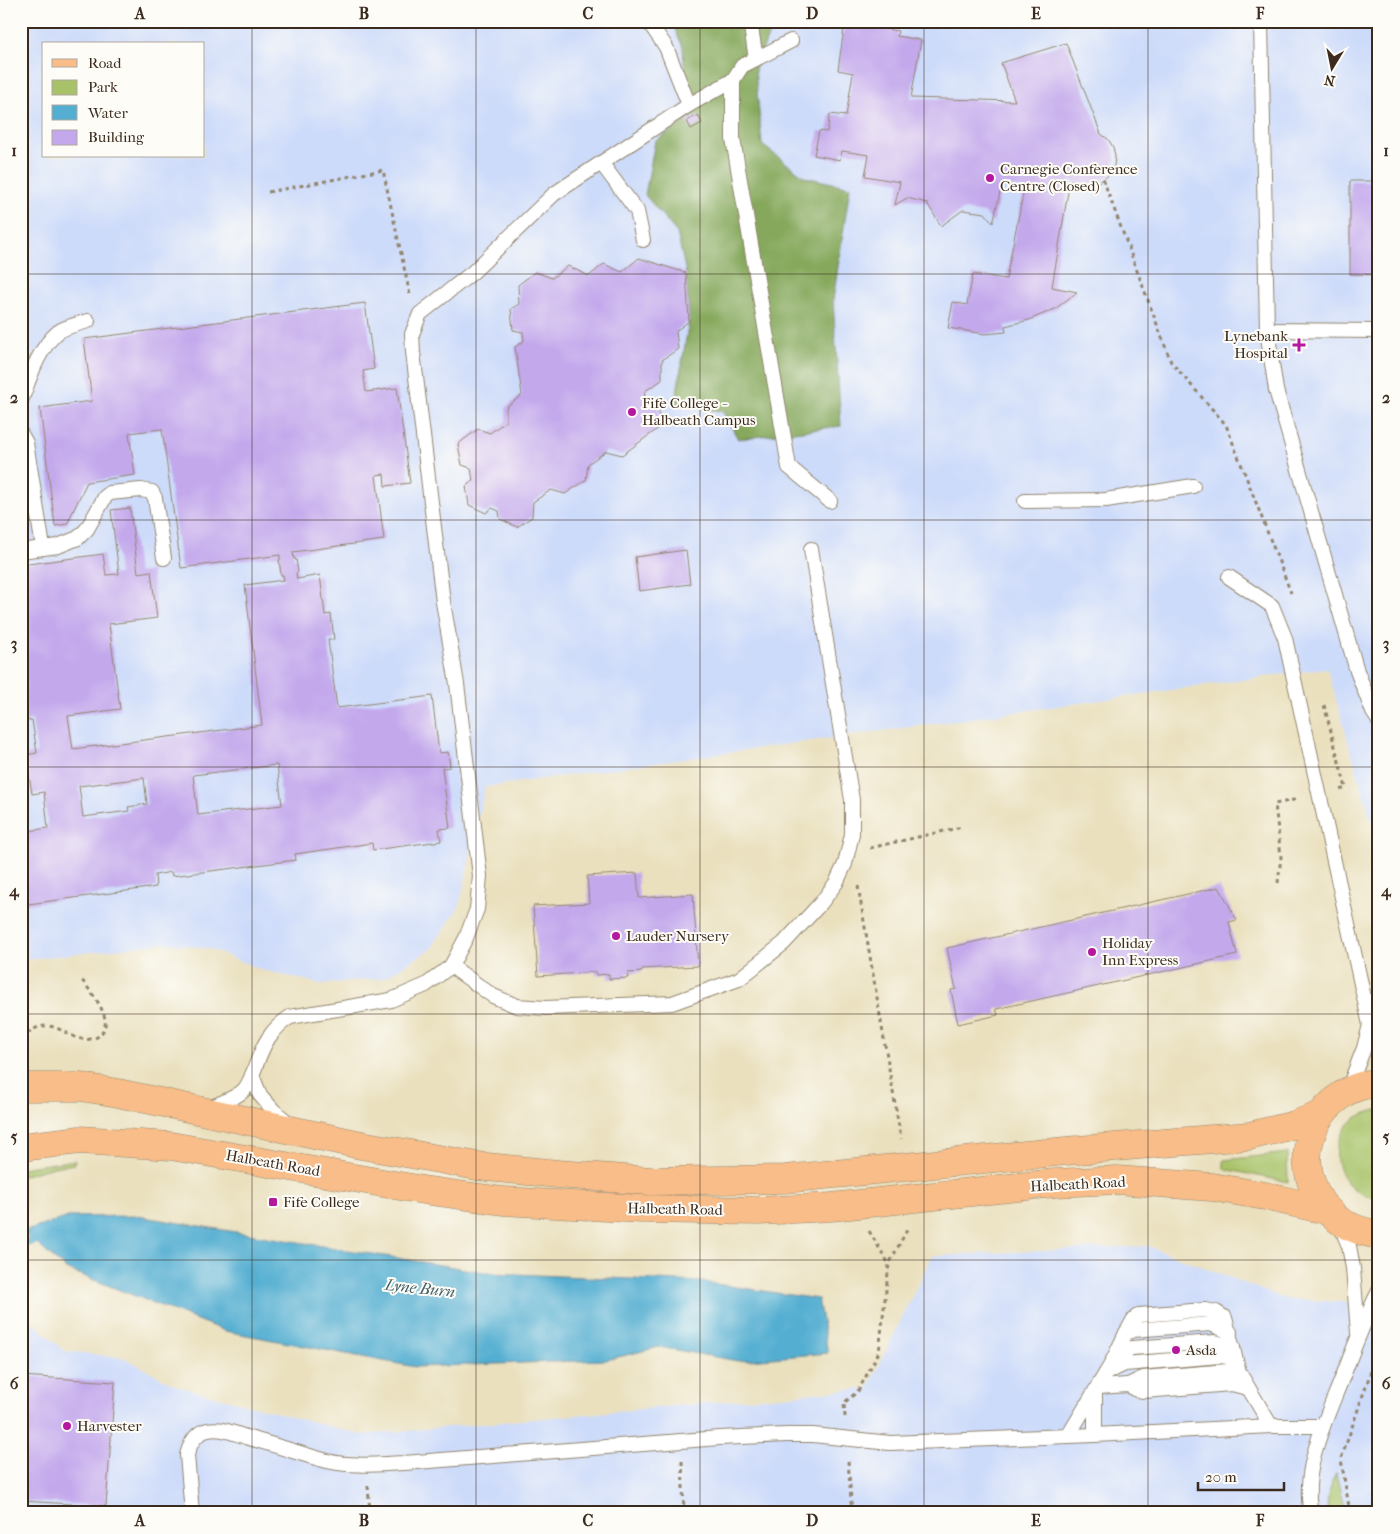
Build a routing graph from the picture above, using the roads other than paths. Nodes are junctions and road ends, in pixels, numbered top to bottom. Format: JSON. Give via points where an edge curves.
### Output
{"nodes":[{"id":1,"x":648,"y":21,"type":"edge"},
{"id":2,"x":750,"y":21,"type":"edge"},
{"id":3,"x":1261,"y":21,"type":"edge"},
{"id":4,"x":791,"y":41,"type":"dead end"},
{"id":5,"x":756,"y":59,"type":"junction"},
{"id":6,"x":733,"y":80,"type":"junction"},
{"id":7,"x":689,"y":105,"type":"junction"},
{"id":8,"x":602,"y":164,"type":"junction"},
{"id":9,"x":643,"y":240,"type":"dead end"},
{"id":10,"x":88,"y":322,"type":"dead end"},
{"id":11,"x":1267,"y":330,"type":"junction"},
{"id":12,"x":1379,"y":331,"type":"edge"},
{"id":13,"x":21,"y":401,"type":"edge"},
{"id":14,"x":21,"y":434,"type":"edge"},
{"id":15,"x":1193,"y":486,"type":"dead end"},
{"id":16,"x":830,"y":500,"type":"dead end"},
{"id":17,"x":1025,"y":501,"type":"dead end"},
{"id":18,"x":43,"y":548,"type":"junction"},
{"id":19,"x":811,"y":549,"type":"dead end"},
{"id":20,"x":21,"y":551,"type":"edge"},
{"id":21,"x":164,"y":558,"type":"dead end"},
{"id":22,"x":1229,"y":577,"type":"dead end"},
{"id":23,"x":1379,"y":721,"type":"edge"},
{"id":24,"x":451,"y":966,"type":"junction"},
{"id":25,"x":1370,"y":1025,"type":"junction"},
{"id":26,"x":1379,"y":1039,"type":"edge"},
{"id":27,"x":252,"y":1075,"type":"junction"},
{"id":28,"x":1379,"y":1082,"type":"edge"},
{"id":29,"x":21,"y":1087,"type":"edge"},
{"id":30,"x":1347,"y":1092,"type":"junction"},
{"id":31,"x":204,"y":1110,"type":"junction"},
{"id":32,"x":1321,"y":1115,"type":"junction"},
{"id":33,"x":297,"y":1130,"type":"junction"},
{"id":34,"x":21,"y":1147,"type":"edge"},
{"id":35,"x":1334,"y":1216,"type":"junction"},
{"id":36,"x":1379,"y":1235,"type":"edge"},
{"id":37,"x":1379,"y":1291,"type":"edge"},
{"id":38,"x":1358,"y":1336,"type":"junction"},
{"id":39,"x":1233,"y":1347,"type":"junction"},
{"id":40,"x":1116,"y":1354,"type":"junction"},
{"id":41,"x":1238,"y":1367,"type":"junction"},
{"id":42,"x":1106,"y":1373,"type":"junction"},
{"id":43,"x":1128,"y":1385,"type":"junction"},
{"id":44,"x":1248,"y":1388,"type":"junction"},
{"id":45,"x":1096,"y":1390,"type":"junction"},
{"id":46,"x":1271,"y":1426,"type":"junction"},
{"id":47,"x":1323,"y":1426,"type":"junction"},
{"id":48,"x":1095,"y":1435,"type":"junction"},
{"id":49,"x":1068,"y":1436,"type":"junction"},
{"id":50,"x":192,"y":1513,"type":"edge"},
{"id":51,"x":1311,"y":1513,"type":"edge"}],
"edges":[{"from":1,"to":7,"type":"lane","via":[[666,47]]},
{"from":2,"to":5,"type":"lane"},
{"from":3,"to":11,"type":"lane"},
{"from":4,"to":5,"type":"lane"},
{"from":5,"to":6,"type":"lane","via":[[742,66]]},
{"from":6,"to":7,"type":"lane"},
{"from":6,"to":16,"type":"lane","via":[[733,139],[789,467]]},
{"from":7,"to":8,"type":"lane"},
{"from":8,"to":9,"type":"lane","via":[[637,211]]},
{"from":8,"to":24,"type":"lane","via":[[554,194],[473,272],[420,314],[412,334],[480,876],[477,909]]},
{"from":10,"to":13,"type":"lane","via":[[60,331],[46,345]]},
{"from":11,"to":12,"type":"lane"},
{"from":11,"to":23,"type":"lane","via":[[1279,399],[1357,671]]},
{"from":14,"to":18,"type":"lane","via":[[26,443]]},
{"from":15,"to":17,"type":"lane","via":[[1106,500]]},
{"from":18,"to":20,"type":"lane"},
{"from":18,"to":21,"type":"lane","via":[[78,538],[110,492],[141,490],[152,492],[155,498]]},
{"from":19,"to":24,"type":"lane","via":[[852,800],[852,834],[845,864],[821,903],[784,943],[739,979],[672,1003],[545,1008],[517,1006],[493,996]]},
{"from":22,"to":25,"type":"lane","via":[[1272,606],[1285,638]]},
{"from":24,"to":27,"type":"lane","via":[[426,985],[391,1000],[290,1018],[280,1023],[269,1035]]},
{"from":25,"to":26,"type":"lane"},
{"from":25,"to":30,"type":"lane"},
{"from":27,"to":31,"type":"lane","via":[[244,1090]]},
{"from":27,"to":33,"type":"lane","via":[[260,1095]]},
{"from":28,"to":30,"type":"main road"},
{"from":29,"to":31,"type":"main road","name":"Halbeath Road","via":[[80,1087]]},
{"from":30,"to":32,"type":"main road"},
{"from":31,"to":33,"type":"main road","name":"Halbeath Road"},
{"from":32,"to":33,"type":"main road","name":"Halbeath Road","via":[[1249,1136],[785,1179],[733,1180],[651,1181],[477,1166]]},
{"from":32,"to":35,"type":"main road","via":[[1310,1136],[1307,1160],[1311,1184],[1322,1204]]},
{"from":34,"to":35,"type":"main road","name":"Halbeath Road","via":[[80,1140],[171,1146],[503,1201],[642,1209],[759,1211],[831,1207],[1055,1183],[1117,1180],[1212,1187],[1265,1196]]},
{"from":35,"to":36,"type":"main road","name":"Halbeath Road","via":[[1359,1231]]},
{"from":35,"to":38,"type":"lane","via":[[1349,1246]]},
{"from":37,"to":38,"type":"lane"},
{"from":38,"to":47,"type":"lane"},
{"from":39,"to":40,"type":"lane","via":[[1215,1342],[1132,1348]]},
{"from":39,"to":40,"type":"lane","via":[[1225,1318],[1205,1310],[1139,1315]]},
{"from":39,"to":41,"type":"lane"},
{"from":40,"to":42,"type":"lane"},
{"from":41,"to":42,"type":"lane","via":[[1228,1357],[1220,1356],[1125,1364]]},
{"from":41,"to":43,"type":"lane","via":[[1228,1371],[1143,1378]]},
{"from":41,"to":44,"type":"lane"},
{"from":42,"to":45,"type":"lane"},
{"from":43,"to":44,"type":"lane","via":[[1144,1391],[1231,1384]]},
{"from":43,"to":45,"type":"lane"},
{"from":44,"to":46,"type":"lane"},
{"from":45,"to":48,"type":"lane"},
{"from":45,"to":49,"type":"lane"},
{"from":46,"to":47,"type":"lane"},
{"from":46,"to":48,"type":"lane"},
{"from":47,"to":51,"type":"lane","via":[[1309,1476]]},
{"from":48,"to":49,"type":"lane"},
{"from":49,"to":50,"type":"lane","via":[[890,1443],[787,1435],[404,1463],[347,1464],[227,1431],[208,1430],[199,1433],[189,1445],[187,1455]]}]}
